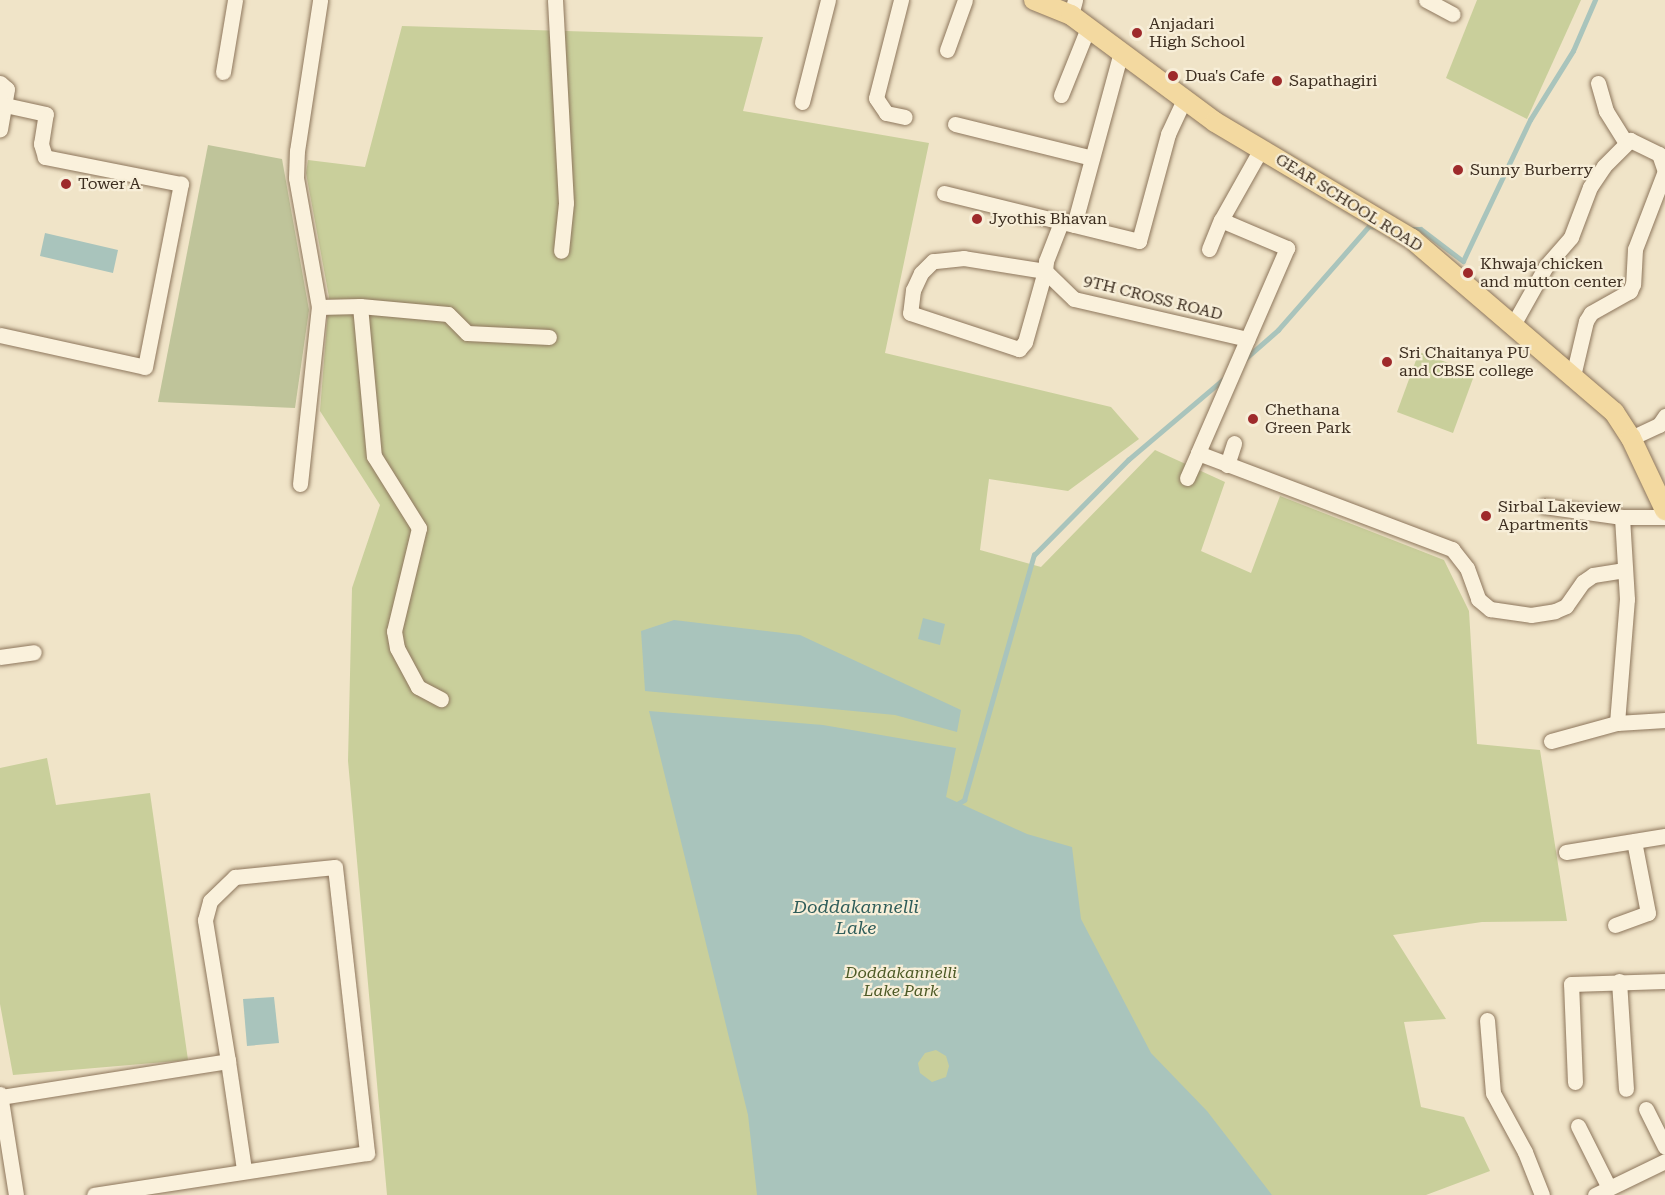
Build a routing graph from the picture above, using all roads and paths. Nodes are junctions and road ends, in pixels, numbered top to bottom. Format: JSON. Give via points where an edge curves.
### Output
{"nodes":[{"id":1,"x":235,"y":0,"type":"edge"},
{"id":2,"x":320,"y":0,"type":"edge"},
{"id":3,"x":555,"y":0,"type":"edge"},
{"id":4,"x":828,"y":0,"type":"edge"},
{"id":5,"x":901,"y":0,"type":"edge"},
{"id":6,"x":965,"y":0,"type":"edge"},
{"id":7,"x":1034,"y":0,"type":"edge"},
{"id":8,"x":1426,"y":0,"type":"edge"},
{"id":9,"x":1073,"y":8,"type":"edge"},
{"id":10,"x":1452,"y":14,"type":"dead end"},
{"id":11,"x":1088,"y":28,"type":"junction"},
{"id":12,"x":947,"y":50,"type":"dead end"},
{"id":13,"x":1121,"y":52,"type":"junction"},
{"id":14,"x":223,"y":72,"type":"dead end"},
{"id":15,"x":0,"y":83,"type":"edge"},
{"id":16,"x":1598,"y":83,"type":"dead end"},
{"id":17,"x":1061,"y":95,"type":"dead end"},
{"id":18,"x":1184,"y":100,"type":"junction"},
{"id":19,"x":802,"y":102,"type":"dead end"},
{"id":20,"x":5,"y":105,"type":"junction"},
{"id":21,"x":905,"y":117,"type":"dead end"},
{"id":22,"x":955,"y":124,"type":"dead end"},
{"id":23,"x":0,"y":129,"type":"edge"},
{"id":24,"x":1625,"y":142,"type":"junction"},
{"id":25,"x":1261,"y":149,"type":"junction"},
{"id":26,"x":1092,"y":158,"type":"junction"},
{"id":27,"x":944,"y":193,"type":"dead end"},
{"id":28,"x":1221,"y":220,"type":"junction"},
{"id":29,"x":1068,"y":222,"type":"junction"},
{"id":30,"x":1209,"y":249,"type":"dead end"},
{"id":31,"x":561,"y":251,"type":"dead end"},
{"id":32,"x":1045,"y":271,"type":"junction"},
{"id":33,"x":360,"y":306,"type":"junction"},
{"id":34,"x":319,"y":308,"type":"junction"},
{"id":35,"x":1514,"y":323,"type":"junction"},
{"id":36,"x":0,"y":335,"type":"edge"},
{"id":37,"x":549,"y":337,"type":"dead end"},
{"id":38,"x":1247,"y":339,"type":"junction"},
{"id":39,"x":1573,"y":376,"type":"junction"},
{"id":40,"x":1665,"y":416,"type":"edge"},
{"id":41,"x":1631,"y":438,"type":"junction"},
{"id":42,"x":1234,"y":443,"type":"dead end"},
{"id":43,"x":1198,"y":453,"type":"junction"},
{"id":44,"x":1227,"y":465,"type":"junction"},
{"id":45,"x":1187,"y":478,"type":"dead end"},
{"id":46,"x":300,"y":484,"type":"dead end"},
{"id":47,"x":1544,"y":506,"type":"dead end"},
{"id":48,"x":1665,"y":510,"type":"edge"},
{"id":49,"x":1622,"y":517,"type":"junction"},
{"id":50,"x":1665,"y":517,"type":"edge"},
{"id":51,"x":1625,"y":570,"type":"junction"},
{"id":52,"x":34,"y":652,"type":"dead end"},
{"id":53,"x":0,"y":657,"type":"edge"},
{"id":54,"x":441,"y":699,"type":"dead end"},
{"id":55,"x":1665,"y":720,"type":"edge"},
{"id":56,"x":1617,"y":723,"type":"junction"},
{"id":57,"x":1551,"y":741,"type":"dead end"},
{"id":58,"x":1665,"y":836,"type":"edge"},
{"id":59,"x":1634,"y":841,"type":"junction"},
{"id":60,"x":1566,"y":852,"type":"dead end"},
{"id":61,"x":1614,"y":925,"type":"dead end"},
{"id":62,"x":1619,"y":981,"type":"junction"},
{"id":63,"x":1665,"y":981,"type":"edge"},
{"id":64,"x":1487,"y":1020,"type":"dead end"},
{"id":65,"x":228,"y":1061,"type":"junction"},
{"id":66,"x":1575,"y":1082,"type":"dead end"},
{"id":67,"x":1626,"y":1089,"type":"dead end"},
{"id":68,"x":0,"y":1095,"type":"edge"},
{"id":69,"x":1646,"y":1109,"type":"dead end"},
{"id":70,"x":1578,"y":1126,"type":"dead end"},
{"id":71,"x":1665,"y":1147,"type":"edge"},
{"id":72,"x":1665,"y":1161,"type":"edge"},
{"id":73,"x":244,"y":1170,"type":"junction"},
{"id":74,"x":1602,"y":1192,"type":"edge"},
{"id":75,"x":16,"y":1195,"type":"edge"},
{"id":76,"x":94,"y":1195,"type":"edge"},
{"id":77,"x":1542,"y":1195,"type":"edge"}],
"edges":[{"from":1,"to":14,"type":"street"},
{"from":2,"to":34,"type":"street","via":[[296,178]]},
{"from":3,"to":31,"type":"street","via":[[566,203]]},
{"from":4,"to":19,"type":"street"},
{"from":5,"to":21,"type":"street","via":[[876,98],[886,113]]},
{"from":6,"to":12,"type":"street"},
{"from":7,"to":9,"type":"main road","name":"GEAR SCHOOL ROAD"},
{"from":8,"to":10,"type":"street"},
{"from":9,"to":11,"type":"main road","name":"GEAR SCHOOL ROAD"},
{"from":11,"to":13,"type":"main road","name":"GEAR SCHOOL ROAD"},
{"from":11,"to":17,"type":"street"},
{"from":13,"to":18,"type":"main road","name":"GEAR SCHOOL ROAD"},
{"from":13,"to":26,"type":"street"},
{"from":15,"to":20,"type":"street","via":[[7,89]]},
{"from":16,"to":24,"type":"street","via":[[1606,111]]},
{"from":18,"to":25,"type":"main road","name":"GEAR SCHOOL ROAD"},
{"from":18,"to":29,"type":"street","via":[[1168,134],[1139,241]]},
{"from":20,"to":23,"type":"street"},
{"from":20,"to":36,"type":"street","via":[[46,114],[41,144],[45,157],[181,184],[145,367]]},
{"from":22,"to":26,"type":"street"},
{"from":24,"to":35,"type":"street","via":[[1590,187],[1571,237],[1546,266]]},
{"from":24,"to":39,"type":"street","via":[[1634,140],[1659,154],[1665,171],[1635,249],[1630,291],[1591,313]]},
{"from":25,"to":28,"type":"street"},
{"from":25,"to":35,"type":"main road","name":"GEAR SCHOOL ROAD","via":[[1394,227]]},
{"from":26,"to":29,"type":"street"},
{"from":27,"to":29,"type":"street"},
{"from":28,"to":30,"type":"street"},
{"from":28,"to":38,"type":"street","via":[[1287,248]]},
{"from":29,"to":32,"type":"street"},
{"from":32,"to":32,"type":"street","via":[[964,258],[933,261],[921,273],[913,290],[910,313],[1019,349],[1025,342]]},
{"from":32,"to":38,"type":"street","name":"9TH CROSS ROAD","via":[[1074,299]]},
{"from":33,"to":34,"type":"street"},
{"from":33,"to":37,"type":"street","via":[[448,314],[467,333]]},
{"from":33,"to":54,"type":"street","via":[[374,456],[419,528],[394,631],[397,648],[418,687]]},
{"from":34,"to":46,"type":"street","via":[[315,374],[306,416]]},
{"from":35,"to":39,"type":"main road","name":"GEAR SCHOOL ROAD"},
{"from":38,"to":43,"type":"street"},
{"from":39,"to":41,"type":"main road","name":"GEAR SCHOOL ROAD","via":[[1614,412]]},
{"from":40,"to":41,"type":"street","via":[[1659,425]]},
{"from":41,"to":48,"type":"main road","name":"GEAR SCHOOL ROAD"},
{"from":42,"to":44,"type":"street"},
{"from":43,"to":44,"type":"street"},
{"from":43,"to":45,"type":"street"},
{"from":44,"to":51,"type":"street","via":[[1452,549],[1467,568],[1478,599],[1490,609],[1531,615],[1555,611],[1566,606],[1593,574]]},
{"from":47,"to":49,"type":"street"},
{"from":49,"to":50,"type":"street"},
{"from":49,"to":51,"type":"street"},
{"from":51,"to":56,"type":"street"},
{"from":52,"to":53,"type":"street"},
{"from":55,"to":56,"type":"street"},
{"from":56,"to":57,"type":"street"},
{"from":58,"to":59,"type":"street"},
{"from":59,"to":60,"type":"street"},
{"from":59,"to":61,"type":"street","via":[[1648,913]]},
{"from":62,"to":63,"type":"street"},
{"from":62,"to":66,"type":"street","via":[[1572,984]]},
{"from":62,"to":67,"type":"street"},
{"from":64,"to":77,"type":"street","via":[[1493,1093],[1525,1152]]},
{"from":65,"to":68,"type":"street"},
{"from":65,"to":73,"type":"street"},
{"from":65,"to":73,"type":"street","via":[[205,920],[210,901],[235,877],[335,867],[367,1153]]},
{"from":68,"to":75,"type":"street"},
{"from":69,"to":71,"type":"street"},
{"from":70,"to":74,"type":"street"},
{"from":72,"to":74,"type":"street"},
{"from":73,"to":76,"type":"street"}]}
